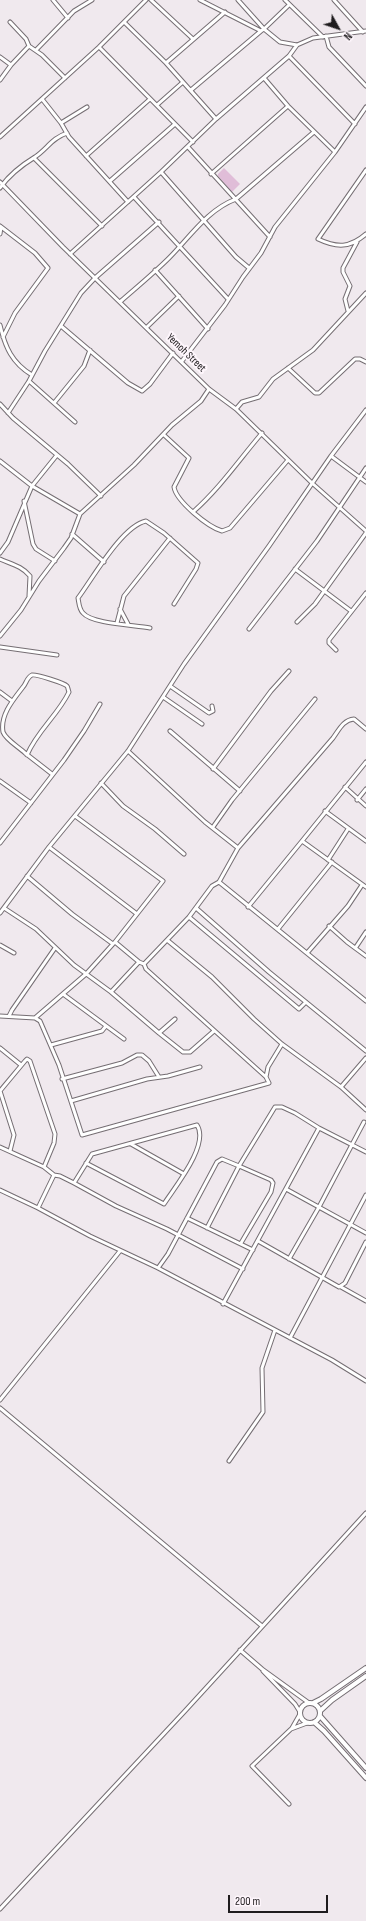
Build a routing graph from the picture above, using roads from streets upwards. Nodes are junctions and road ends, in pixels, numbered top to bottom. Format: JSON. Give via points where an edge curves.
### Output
{"nodes":[{"id":1,"x":53,"y":0,"type":"edge"},
{"id":2,"x":92,"y":0,"type":"edge"},
{"id":3,"x":146,"y":0,"type":"edge"},
{"id":4,"x":151,"y":0,"type":"edge"},
{"id":5,"x":200,"y":0,"type":"edge"},
{"id":6,"x":238,"y":0,"type":"edge"},
{"id":7,"x":285,"y":0,"type":"edge"},
{"id":8,"x":334,"y":0,"type":"edge"},
{"id":9,"x":289,"y":5,"type":"junction"},
{"id":10,"x":225,"y":12,"type":"junction"},
{"id":11,"x":68,"y":18,"type":"junction"},
{"id":12,"x":10,"y":22,"type":"dead end"},
{"id":13,"x":124,"y":22,"type":"junction"},
{"id":14,"x":263,"y":30,"type":"junction"},
{"id":15,"x":364,"y":32,"type":"edge"},
{"id":16,"x":325,"y":37,"type":"junction"},
{"id":17,"x":193,"y":39,"type":"junction"},
{"id":18,"x":297,"y":45,"type":"junction"},
{"id":19,"x":29,"y":46,"type":"junction"},
{"id":20,"x":99,"y":47,"type":"junction"},
{"id":21,"x":36,"y":50,"type":"junction"},
{"id":22,"x":289,"y":56,"type":"junction"},
{"id":23,"x":0,"y":57,"type":"edge"},
{"id":24,"x":166,"y":63,"type":"junction"},
{"id":25,"x":11,"y":65,"type":"junction"},
{"id":26,"x":65,"y":78,"type":"junction"},
{"id":27,"x":264,"y":78,"type":"junction"},
{"id":28,"x":0,"y":80,"type":"edge"},
{"id":29,"x":183,"y":82,"type":"junction"},
{"id":30,"x":366,"y":86,"type":"edge"},
{"id":31,"x":191,"y":90,"type":"junction"},
{"id":32,"x":150,"y":98,"type":"junction"},
{"id":33,"x":42,"y":99,"type":"junction"},
{"id":34,"x":157,"y":105,"type":"junction"},
{"id":35,"x":288,"y":106,"type":"junction"},
{"id":36,"x":87,"y":107,"type":"dead end"},
{"id":37,"x":366,"y":107,"type":"edge"},
{"id":38,"x":216,"y":119,"type":"junction"},
{"id":39,"x":61,"y":123,"type":"junction"},
{"id":40,"x":175,"y":124,"type":"junction"},
{"id":41,"x":355,"y":124,"type":"junction"},
{"id":42,"x":314,"y":132,"type":"junction"},
{"id":43,"x":67,"y":133,"type":"junction"},
{"id":44,"x":0,"y":137,"type":"edge"},
{"id":45,"x":193,"y":142,"type":"junction"},
{"id":46,"x":188,"y":147,"type":"junction"},
{"id":47,"x":335,"y":152,"type":"junction"},
{"id":48,"x":86,"y":156,"type":"junction"},
{"id":49,"x":34,"y":158,"type":"junction"},
{"id":50,"x":366,"y":170,"type":"edge"},
{"id":51,"x":161,"y":172,"type":"junction"},
{"id":52,"x":211,"y":174,"type":"junction"},
{"id":53,"x":110,"y":181,"type":"junction"},
{"id":54,"x":1,"y":185,"type":"edge"},
{"id":55,"x":134,"y":197,"type":"junction"},
{"id":56,"x":236,"y":199,"type":"junction"},
{"id":57,"x":128,"y":202,"type":"junction"},
{"id":58,"x":204,"y":220,"type":"junction"},
{"id":59,"x":159,"y":222,"type":"junction"},
{"id":60,"x":102,"y":226,"type":"junction"},
{"id":61,"x":0,"y":227,"type":"edge"},
{"id":62,"x":0,"y":234,"type":"edge"},
{"id":63,"x":366,"y":234,"type":"edge"},
{"id":64,"x":270,"y":237,"type":"junction"},
{"id":65,"x":357,"y":242,"type":"junction"},
{"id":66,"x":179,"y":245,"type":"junction"},
{"id":67,"x":70,"y":254,"type":"junction"},
{"id":68,"x":249,"y":268,"type":"junction"},
{"id":69,"x":155,"y":270,"type":"junction"},
{"id":70,"x":95,"y":278,"type":"junction"},
{"id":71,"x":366,"y":293,"type":"edge"},
{"id":72,"x":179,"y":296,"type":"junction"},
{"id":73,"x":228,"y":299,"type":"junction"},
{"id":74,"x":121,"y":301,"type":"junction"},
{"id":75,"x":348,"y":310,"type":"junction"},
{"id":76,"x":0,"y":325,"type":"edge"},
{"id":77,"x":61,"y":326,"type":"junction"},
{"id":78,"x":147,"y":327,"type":"junction"},
{"id":79,"x":208,"y":329,"type":"junction"},
{"id":80,"x":3,"y":337,"type":"junction"},
{"id":81,"x":90,"y":350,"type":"junction"},
{"id":82,"x":173,"y":353,"type":"junction"},
{"id":83,"x":182,"y":361,"type":"junction"},
{"id":84,"x":366,"y":362,"type":"edge"},
{"id":85,"x":288,"y":368,"type":"junction"},
{"id":86,"x":32,"y":375,"type":"junction"},
{"id":87,"x":28,"y":381,"type":"junction"},
{"id":88,"x":209,"y":388,"type":"junction"},
{"id":89,"x":54,"y":403,"type":"junction"},
{"id":90,"x":0,"y":404,"type":"edge"},
{"id":91,"x":236,"y":409,"type":"junction"},
{"id":92,"x":366,"y":410,"type":"edge"},
{"id":93,"x":8,"y":413,"type":"junction"},
{"id":94,"x":75,"y":422,"type":"dead end"},
{"id":95,"x":262,"y":433,"type":"junction"},
{"id":96,"x":164,"y":435,"type":"junction"},
{"id":97,"x":57,"y":456,"type":"junction"},
{"id":98,"x":331,"y":456,"type":"junction"},
{"id":99,"x":0,"y":460,"type":"edge"},
{"id":100,"x":288,"y":460,"type":"junction"},
{"id":101,"x":366,"y":468,"type":"edge"},
{"id":102,"x":360,"y":477,"type":"junction"},
{"id":103,"x":366,"y":482,"type":"edge"},
{"id":104,"x":312,"y":483,"type":"junction"},
{"id":105,"x":32,"y":486,"type":"junction"},
{"id":106,"x":101,"y":496,"type":"junction"},
{"id":107,"x":24,"y":501,"type":"junction"},
{"id":108,"x":339,"y":508,"type":"junction"},
{"id":109,"x":193,"y":512,"type":"junction"},
{"id":110,"x":80,"y":514,"type":"junction"},
{"id":111,"x":366,"y":532,"type":"edge"},
{"id":112,"x":72,"y":534,"type":"junction"},
{"id":113,"x":170,"y":538,"type":"junction"},
{"id":114,"x":0,"y":552,"type":"edge"},
{"id":115,"x":0,"y":559,"type":"edge"},
{"id":116,"x":55,"y":562,"type":"junction"},
{"id":117,"x":104,"y":562,"type":"junction"},
{"id":118,"x":295,"y":569,"type":"junction"},
{"id":119,"x":324,"y":590,"type":"junction"},
{"id":120,"x":366,"y":593,"type":"edge"},
{"id":121,"x":29,"y":598,"type":"junction"},
{"id":122,"x":174,"y":604,"type":"dead end"},
{"id":123,"x":120,"y":609,"type":"junction"},
{"id":124,"x":351,"y":611,"type":"junction"},
{"id":125,"x":297,"y":622,"type":"dead end"},
{"id":126,"x":117,"y":623,"type":"junction"},
{"id":127,"x":128,"y":624,"type":"junction"},
{"id":128,"x":150,"y":628,"type":"dead end"},
{"id":129,"x":249,"y":629,"type":"dead end"},
{"id":130,"x":0,"y":636,"type":"edge"},
{"id":131,"x":0,"y":647,"type":"edge"},
{"id":132,"x":336,"y":650,"type":"dead end"},
{"id":133,"x":57,"y":655,"type":"dead end"},
{"id":134,"x":289,"y":671,"type":"dead end"},
{"id":135,"x":170,"y":686,"type":"junction"},
{"id":136,"x":0,"y":692,"type":"edge"},
{"id":137,"x":163,"y":697,"type":"junction"},
{"id":138,"x":315,"y":699,"type":"dead end"},
{"id":139,"x":12,"y":701,"type":"junction"},
{"id":140,"x":100,"y":704,"type":"dead end"},
{"id":141,"x":212,"y":706,"type":"dead end"},
{"id":142,"x":202,"y":724,"type":"dead end"},
{"id":143,"x":366,"y":729,"type":"edge"},
{"id":144,"x":170,"y":731,"type":"dead end"},
{"id":145,"x":128,"y":750,"type":"junction"},
{"id":146,"x":27,"y":755,"type":"junction"},
{"id":147,"x":366,"y":762,"type":"edge"},
{"id":148,"x":213,"y":769,"type":"junction"},
{"id":149,"x":52,"y":774,"type":"junction"},
{"id":150,"x":0,"y":781,"type":"edge"},
{"id":151,"x":101,"y":783,"type":"junction"},
{"id":152,"x":345,"y":787,"type":"junction"},
{"id":153,"x":366,"y":789,"type":"edge"},
{"id":154,"x":240,"y":791,"type":"junction"},
{"id":155,"x":357,"y":800,"type":"junction"},
{"id":156,"x":31,"y":803,"type":"junction"},
{"id":157,"x":366,"y":806,"type":"edge"},
{"id":158,"x":325,"y":811,"type":"junction"},
{"id":159,"x":75,"y":816,"type":"junction"},
{"id":160,"x":213,"y":827,"type":"junction"},
{"id":161,"x":348,"y":829,"type":"junction"},
{"id":162,"x":302,"y":841,"type":"junction"},
{"id":163,"x":366,"y":841,"type":"edge"},
{"id":164,"x":0,"y":843,"type":"edge"},
{"id":165,"x":49,"y":847,"type":"junction"},
{"id":166,"x":238,"y":848,"type":"junction"},
{"id":167,"x":184,"y":854,"type":"dead end"},
{"id":168,"x":328,"y":860,"type":"junction"},
{"id":169,"x":332,"y":862,"type":"junction"},
{"id":170,"x":27,"y":876,"type":"junction"},
{"id":171,"x":219,"y":882,"type":"junction"},
{"id":172,"x":362,"y":885,"type":"junction"},
{"id":173,"x":366,"y":888,"type":"edge"},
{"id":174,"x":248,"y":907,"type":"junction"},
{"id":175,"x":4,"y":908,"type":"junction"},
{"id":176,"x":196,"y":908,"type":"junction"},
{"id":177,"x":0,"y":913,"type":"edge"},
{"id":178,"x":137,"y":914,"type":"junction"},
{"id":179,"x":188,"y":917,"type":"junction"},
{"id":180,"x":329,"y":926,"type":"junction"},
{"id":181,"x":278,"y":929,"type":"junction"},
{"id":182,"x":366,"y":932,"type":"edge"},
{"id":183,"x":167,"y":940,"type":"junction"},
{"id":184,"x":114,"y":943,"type":"junction"},
{"id":185,"x":0,"y":945,"type":"edge"},
{"id":186,"x":356,"y":947,"type":"junction"},
{"id":187,"x":55,"y":948,"type":"junction"},
{"id":188,"x":14,"y":953,"type":"dead end"},
{"id":189,"x":307,"y":953,"type":"junction"},
{"id":190,"x":366,"y":956,"type":"edge"},
{"id":191,"x":139,"y":962,"type":"junction"},
{"id":192,"x":144,"y":964,"type":"junction"},
{"id":193,"x":86,"y":974,"type":"junction"},
{"id":194,"x":111,"y":992,"type":"junction"},
{"id":195,"x":63,"y":994,"type":"junction"},
{"id":196,"x":366,"y":1001,"type":"edge"},
{"id":197,"x":306,"y":1002,"type":"junction"},
{"id":198,"x":0,"y":1016,"type":"edge"},
{"id":199,"x":9,"y":1016,"type":"junction"},
{"id":200,"x":35,"y":1018,"type":"junction"},
{"id":201,"x":175,"y":1019,"type":"dead end"},
{"id":202,"x":106,"y":1026,"type":"junction"},
{"id":203,"x":214,"y":1031,"type":"junction"},
{"id":204,"x":159,"y":1033,"type":"junction"},
{"id":205,"x":124,"y":1039,"type":"dead end"},
{"id":206,"x":282,"y":1044,"type":"junction"},
{"id":207,"x":51,"y":1045,"type":"junction"},
{"id":208,"x":0,"y":1048,"type":"edge"},
{"id":209,"x":366,"y":1052,"type":"edge"},
{"id":210,"x":366,"y":1058,"type":"edge"},
{"id":211,"x":21,"y":1065,"type":"junction"},
{"id":212,"x":200,"y":1067,"type":"dead end"},
{"id":213,"x":159,"y":1077,"type":"junction"},
{"id":214,"x":266,"y":1077,"type":"junction"},
{"id":215,"x":62,"y":1079,"type":"junction"},
{"id":216,"x":340,"y":1087,"type":"junction"},
{"id":217,"x":0,"y":1091,"type":"edge"},
{"id":218,"x":72,"y":1101,"type":"junction"},
{"id":219,"x":366,"y":1110,"type":"edge"},
{"id":220,"x":364,"y":1122,"type":"dead end"},
{"id":221,"x":319,"y":1128,"type":"junction"},
{"id":222,"x":130,"y":1144,"type":"junction"},
{"id":223,"x":353,"y":1144,"type":"junction"},
{"id":224,"x":0,"y":1147,"type":"edge"},
{"id":225,"x":10,"y":1151,"type":"junction"},
{"id":226,"x":366,"y":1152,"type":"edge"},
{"id":227,"x":86,"y":1164,"type":"junction"},
{"id":228,"x":239,"y":1166,"type":"junction"},
{"id":229,"x":44,"y":1167,"type":"junction"},
{"id":230,"x":184,"y":1174,"type":"junction"},
{"id":231,"x":54,"y":1175,"type":"junction"},
{"id":232,"x":74,"y":1183,"type":"junction"},
{"id":233,"x":286,"y":1189,"type":"junction"},
{"id":234,"x":0,"y":1190,"type":"edge"},
{"id":235,"x":366,"y":1195,"type":"edge"},
{"id":236,"x":319,"y":1207,"type":"junction"},
{"id":237,"x":38,"y":1208,"type":"junction"},
{"id":238,"x":187,"y":1218,"type":"junction"},
{"id":239,"x":350,"y":1225,"type":"junction"},
{"id":240,"x":207,"y":1228,"type":"junction"},
{"id":241,"x":366,"y":1233,"type":"edge"},
{"id":242,"x":178,"y":1236,"type":"junction"},
{"id":243,"x":258,"y":1241,"type":"junction"},
{"id":244,"x":366,"y":1242,"type":"edge"},
{"id":245,"x":241,"y":1243,"type":"junction"},
{"id":246,"x":253,"y":1250,"type":"junction"},
{"id":247,"x":120,"y":1251,"type":"junction"},
{"id":248,"x":290,"y":1259,"type":"junction"},
{"id":249,"x":158,"y":1268,"type":"junction"},
{"id":250,"x":243,"y":1269,"type":"junction"},
{"id":251,"x":322,"y":1278,"type":"junction"},
{"id":252,"x":341,"y":1287,"type":"junction"},
{"id":253,"x":366,"y":1301,"type":"edge"},
{"id":254,"x":223,"y":1304,"type":"junction"},
{"id":255,"x":275,"y":1330,"type":"junction"},
{"id":256,"x":290,"y":1338,"type":"junction"},
{"id":257,"x":366,"y":1381,"type":"edge"},
{"id":258,"x":0,"y":1400,"type":"edge"},
{"id":259,"x":0,"y":1408,"type":"edge"},
{"id":260,"x":229,"y":1462,"type":"dead end"},
{"id":261,"x":366,"y":1513,"type":"edge"},
{"id":262,"x":262,"y":1626,"type":"junction"},
{"id":263,"x":240,"y":1650,"type":"junction"},
{"id":264,"x":366,"y":1668,"type":"edge"},
{"id":265,"x":262,"y":1669,"type":"junction"},
{"id":266,"x":366,"y":1676,"type":"edge"},
{"id":267,"x":311,"y":1703,"type":"junction"},
{"id":268,"x":300,"y":1713,"type":"junction"},
{"id":269,"x":320,"y":1714,"type":"junction"},
{"id":270,"x":314,"y":1722,"type":"junction"},
{"id":271,"x":307,"y":1723,"type":"junction"},
{"id":272,"x":291,"y":1729,"type":"junction"},
{"id":273,"x":366,"y":1768,"type":"edge"},
{"id":274,"x":366,"y":1778,"type":"edge"},
{"id":275,"x":289,"y":1804,"type":"dead end"},
{"id":276,"x":0,"y":1909,"type":"edge"}],
"edges":[{"from":1,"to":11,"type":"street"},
{"from":2,"to":11,"type":"street"},
{"from":3,"to":13,"type":"street"},
{"from":4,"to":17,"type":"street"},
{"from":5,"to":10,"type":"street"},
{"from":6,"to":14,"type":"street"},
{"from":7,"to":9,"type":"street"},
{"from":8,"to":15,"type":"street"},
{"from":9,"to":14,"type":"street"},
{"from":9,"to":16,"type":"street"},
{"from":10,"to":14,"type":"street"},
{"from":10,"to":17,"type":"street"},
{"from":11,"to":21,"type":"street"},
{"from":12,"to":19,"type":"street","via":[[25,37]]},
{"from":13,"to":20,"type":"street"},
{"from":13,"to":24,"type":"street"},
{"from":14,"to":18,"type":"street","via":[[280,42]]},
{"from":14,"to":31,"type":"street"},
{"from":15,"to":16,"type":"street"},
{"from":16,"to":18,"type":"street","via":[[308,39]]},
{"from":16,"to":30,"type":"street","via":[[329,47]]},
{"from":17,"to":24,"type":"street"},
{"from":18,"to":22,"type":"street"},
{"from":19,"to":21,"type":"street"},
{"from":19,"to":25,"type":"street"},
{"from":20,"to":26,"type":"street"},
{"from":20,"to":32,"type":"street"},
{"from":21,"to":26,"type":"street"},
{"from":22,"to":27,"type":"street"},
{"from":22,"to":41,"type":"street"},
{"from":23,"to":25,"type":"street"},
{"from":24,"to":29,"type":"street"},
{"from":25,"to":28,"type":"street"},
{"from":26,"to":33,"type":"street"},
{"from":27,"to":35,"type":"street"},
{"from":27,"to":38,"type":"street"},
{"from":29,"to":31,"type":"street"},
{"from":29,"to":34,"type":"street"},
{"from":31,"to":38,"type":"street"},
{"from":32,"to":34,"type":"street"},
{"from":32,"to":48,"type":"street"},
{"from":33,"to":39,"type":"street"},
{"from":33,"to":44,"type":"street"},
{"from":34,"to":40,"type":"street"},
{"from":35,"to":42,"type":"street"},
{"from":35,"to":52,"type":"street"},
{"from":36,"to":39,"type":"street"},
{"from":37,"to":41,"type":"street"},
{"from":38,"to":45,"type":"street"},
{"from":39,"to":43,"type":"street"},
{"from":40,"to":45,"type":"street"},
{"from":40,"to":53,"type":"street"},
{"from":41,"to":47,"type":"street"},
{"from":42,"to":47,"type":"street"},
{"from":42,"to":56,"type":"street"},
{"from":43,"to":48,"type":"street"},
{"from":43,"to":49,"type":"street","via":[[53,139]]},
{"from":45,"to":46,"type":"street"},
{"from":46,"to":51,"type":"street"},
{"from":46,"to":52,"type":"street"},
{"from":47,"to":64,"type":"street","via":[[275,227]]},
{"from":48,"to":53,"type":"street"},
{"from":49,"to":54,"type":"street"},
{"from":49,"to":60,"type":"street"},
{"from":50,"to":65,"type":"street","via":[[318,239],[346,246]]},
{"from":51,"to":55,"type":"street"},
{"from":51,"to":58,"type":"street"},
{"from":52,"to":56,"type":"street"},
{"from":53,"to":57,"type":"street"},
{"from":54,"to":67,"type":"street","name":"Yemoh Street"},
{"from":55,"to":57,"type":"street"},
{"from":55,"to":59,"type":"street"},
{"from":56,"to":58,"type":"street","via":[[224,204]]},
{"from":56,"to":64,"type":"street"},
{"from":57,"to":60,"type":"street"},
{"from":58,"to":66,"type":"street"},
{"from":58,"to":68,"type":"street"},
{"from":59,"to":66,"type":"street"},
{"from":59,"to":70,"type":"street"},
{"from":60,"to":67,"type":"street"},
{"from":61,"to":62,"type":"street"},
{"from":61,"to":80,"type":"street","via":[[35,253],[48,268],[15,313]]},
{"from":63,"to":65,"type":"street"},
{"from":64,"to":68,"type":"street"},
{"from":65,"to":75,"type":"street","via":[[343,268],[350,286],[345,300]]},
{"from":66,"to":69,"type":"street"},
{"from":66,"to":73,"type":"street"},
{"from":67,"to":70,"type":"street","name":"Yemoh Street"},
{"from":68,"to":73,"type":"street"},
{"from":69,"to":72,"type":"street"},
{"from":69,"to":74,"type":"street"},
{"from":70,"to":74,"type":"street","name":"Yemoh Street"},
{"from":70,"to":77,"type":"street","via":[[73,304]]},
{"from":71,"to":75,"type":"street"},
{"from":72,"to":78,"type":"street"},
{"from":72,"to":79,"type":"street"},
{"from":73,"to":79,"type":"street"},
{"from":74,"to":78,"type":"street","name":"Yemoh Street"},
{"from":75,"to":85,"type":"street","via":[[314,350]]},
{"from":76,"to":80,"type":"street"},
{"from":77,"to":81,"type":"street"},
{"from":77,"to":86,"type":"street"},
{"from":78,"to":82,"type":"street","name":"Yemoh Street"},
{"from":79,"to":83,"type":"street"},
{"from":80,"to":86,"type":"street","via":[[10,356],[21,369]]},
{"from":81,"to":82,"type":"street","via":[[128,383],[142,391]]},
{"from":81,"to":89,"type":"street","via":[[84,366]]},
{"from":82,"to":83,"type":"street","name":"Yemoh Street"},
{"from":83,"to":88,"type":"street","name":"Yemoh Street"},
{"from":84,"to":85,"type":"street","via":[[355,359],[319,393],[315,393]]},
{"from":85,"to":91,"type":"street","via":[[273,379],[260,397],[242,402]]},
{"from":86,"to":87,"type":"street"},
{"from":87,"to":89,"type":"street"},
{"from":87,"to":93,"type":"street"},
{"from":88,"to":91,"type":"street","name":"Yemoh Street"},
{"from":88,"to":96,"type":"street","via":[[201,400]]},
{"from":89,"to":94,"type":"street"},
{"from":90,"to":93,"type":"street"},
{"from":91,"to":95,"type":"street","name":"Yemoh Street"},
{"from":92,"to":98,"type":"street"},
{"from":93,"to":97,"type":"street"},
{"from":95,"to":100,"type":"street","name":"Yemoh Street"},
{"from":95,"to":109,"type":"street","via":[[221,486]]},
{"from":96,"to":106,"type":"street"},
{"from":96,"to":109,"type":"street","via":[[189,458],[174,487],[177,496]]},
{"from":97,"to":105,"type":"street"},
{"from":97,"to":106,"type":"street"},
{"from":98,"to":102,"type":"street"},
{"from":98,"to":104,"type":"street"},
{"from":99,"to":105,"type":"street"},
{"from":100,"to":104,"type":"street","name":"Yemoh Street"},
{"from":100,"to":109,"type":"street","via":[[230,528],[217,530]]},
{"from":101,"to":102,"type":"street"},
{"from":102,"to":103,"type":"street"},
{"from":102,"to":108,"type":"street"},
{"from":104,"to":108,"type":"street","name":"Yemoh Street"},
{"from":104,"to":135,"type":"street"},
{"from":105,"to":107,"type":"street"},
{"from":105,"to":110,"type":"street"},
{"from":106,"to":110,"type":"street"},
{"from":107,"to":114,"type":"street","via":[[8,542]]},
{"from":107,"to":116,"type":"street","via":[[33,544]]},
{"from":108,"to":111,"type":"street","name":"Yemoh Street"},
{"from":108,"to":118,"type":"street"},
{"from":110,"to":112,"type":"street"},
{"from":111,"to":119,"type":"street"},
{"from":112,"to":116,"type":"street"},
{"from":112,"to":117,"type":"street"},
{"from":113,"to":117,"type":"street","via":[[146,521],[139,522],[120,540]]},
{"from":113,"to":122,"type":"street","via":[[198,563]]},
{"from":113,"to":123,"type":"street","via":[[124,596]]},
{"from":115,"to":121,"type":"street","via":[[18,565],[30,576]]},
{"from":116,"to":121,"type":"street"},
{"from":117,"to":126,"type":"street","via":[[78,598],[79,605],[82,613],[93,619]]},
{"from":118,"to":119,"type":"street"},
{"from":118,"to":129,"type":"street"},
{"from":119,"to":124,"type":"street"},
{"from":119,"to":125,"type":"street","via":[[315,604]]},
{"from":120,"to":124,"type":"street"},
{"from":121,"to":130,"type":"street"},
{"from":123,"to":126,"type":"street"},
{"from":123,"to":127,"type":"street"},
{"from":124,"to":132,"type":"street","via":[[329,640]]},
{"from":126,"to":127,"type":"street"},
{"from":127,"to":128,"type":"street"},
{"from":131,"to":133,"type":"street"},
{"from":134,"to":148,"type":"street"},
{"from":135,"to":137,"type":"street"},
{"from":135,"to":141,"type":"street","via":[[208,713],[212,711]]},
{"from":136,"to":139,"type":"street"},
{"from":137,"to":142,"type":"street"},
{"from":137,"to":145,"type":"street"},
{"from":138,"to":154,"type":"street"},
{"from":139,"to":146,"type":"street","via":[[1,720],[1,726],[5,736]]},
{"from":139,"to":146,"type":"street","via":[[32,675],[63,683],[69,692],[39,732]]},
{"from":140,"to":149,"type":"street","via":[[84,731]]},
{"from":143,"to":166,"type":"street","via":[[354,719],[342,725]]},
{"from":144,"to":148,"type":"street"},
{"from":145,"to":151,"type":"street"},
{"from":145,"to":160,"type":"street","via":[[200,818]]},
{"from":146,"to":149,"type":"street"},
{"from":147,"to":152,"type":"street"},
{"from":148,"to":154,"type":"street"},
{"from":149,"to":156,"type":"street"},
{"from":150,"to":156,"type":"street"},
{"from":151,"to":159,"type":"street"},
{"from":151,"to":167,"type":"street","via":[[123,806]]},
{"from":152,"to":155,"type":"street"},
{"from":152,"to":158,"type":"street"},
{"from":153,"to":155,"type":"street"},
{"from":154,"to":160,"type":"street"},
{"from":155,"to":157,"type":"street"},
{"from":156,"to":164,"type":"street"},
{"from":158,"to":161,"type":"street"},
{"from":158,"to":162,"type":"street"},
{"from":159,"to":165,"type":"street"},
{"from":159,"to":178,"type":"street","via":[[163,881]]},
{"from":160,"to":166,"type":"street"},
{"from":161,"to":163,"type":"street"},
{"from":161,"to":168,"type":"street"},
{"from":162,"to":168,"type":"street"},
{"from":162,"to":174,"type":"street"},
{"from":165,"to":170,"type":"street"},
{"from":165,"to":178,"type":"street"},
{"from":166,"to":171,"type":"street"},
{"from":168,"to":169,"type":"street"},
{"from":169,"to":172,"type":"street"},
{"from":169,"to":181,"type":"street"},
{"from":170,"to":175,"type":"street"},
{"from":170,"to":184,"type":"street","via":[[72,914]]},
{"from":171,"to":174,"type":"street"},
{"from":171,"to":176,"type":"street","via":[[212,886]]},
{"from":172,"to":173,"type":"street"},
{"from":172,"to":180,"type":"street","via":[[348,906]]},
{"from":174,"to":181,"type":"street"},
{"from":175,"to":177,"type":"street"},
{"from":175,"to":187,"type":"street","via":[[36,929]]},
{"from":176,"to":179,"type":"street"},
{"from":176,"to":197,"type":"street"},
{"from":178,"to":184,"type":"street"},
{"from":179,"to":183,"type":"street"},
{"from":179,"to":197,"type":"street","via":[[299,1009]]},
{"from":180,"to":186,"type":"street"},
{"from":180,"to":189,"type":"street"},
{"from":181,"to":189,"type":"street"},
{"from":182,"to":186,"type":"street"},
{"from":183,"to":192,"type":"street"},
{"from":183,"to":206,"type":"street","via":[[212,977]]},
{"from":184,"to":191,"type":"street"},
{"from":184,"to":193,"type":"street"},
{"from":185,"to":188,"type":"street"},
{"from":186,"to":190,"type":"street"},
{"from":187,"to":193,"type":"street"},
{"from":187,"to":199,"type":"street"},
{"from":189,"to":196,"type":"street"},
{"from":191,"to":192,"type":"street"},
{"from":191,"to":194,"type":"street"},
{"from":192,"to":203,"type":"street","via":[[146,969]]},
{"from":193,"to":194,"type":"street"},
{"from":193,"to":195,"type":"street"},
{"from":194,"to":204,"type":"street"},
{"from":195,"to":200,"type":"street"},
{"from":195,"to":202,"type":"street"},
{"from":197,"to":209,"type":"street"},
{"from":198,"to":199,"type":"street"},
{"from":199,"to":200,"type":"street"},
{"from":200,"to":207,"type":"street","via":[[40,1021]]},
{"from":201,"to":204,"type":"street"},
{"from":202,"to":205,"type":"street"},
{"from":202,"to":207,"type":"street","via":[[102,1031]]},
{"from":203,"to":204,"type":"street","via":[[186,1053]]},
{"from":203,"to":214,"type":"street"},
{"from":206,"to":214,"type":"street","via":[[268,1067]]},
{"from":206,"to":216,"type":"street"},
{"from":207,"to":215,"type":"street"},
{"from":208,"to":211,"type":"street"},
{"from":210,"to":216,"type":"street"},
{"from":211,"to":217,"type":"street"},
{"from":211,"to":229,"type":"street","via":[[27,1060],[30,1061],[55,1134]]},
{"from":212,"to":213,"type":"street"},
{"from":213,"to":215,"type":"street","via":[[142,1055]]},
{"from":213,"to":218,"type":"street"},
{"from":214,"to":218,"type":"street","via":[[269,1080],[268,1084],[82,1135]]},
{"from":215,"to":218,"type":"street"},
{"from":216,"to":219,"type":"street"},
{"from":217,"to":225,"type":"street","via":[[14,1135]]},
{"from":220,"to":223,"type":"street"},
{"from":221,"to":223,"type":"street"},
{"from":221,"to":228,"type":"street","via":[[295,1113],[282,1107],[275,1107]]},
{"from":221,"to":233,"type":"street"},
{"from":222,"to":227,"type":"street","via":[[92,1154]]},
{"from":222,"to":230,"type":"street"},
{"from":222,"to":230,"type":"street","via":[[197,1125],[200,1129],[200,1139]]},
{"from":223,"to":226,"type":"street"},
{"from":223,"to":236,"type":"street"},
{"from":224,"to":225,"type":"street"},
{"from":225,"to":229,"type":"street"},
{"from":227,"to":230,"type":"street","via":[[164,1204]]},
{"from":227,"to":232,"type":"street"},
{"from":228,"to":238,"type":"street","via":[[222,1159],[218,1162]]},
{"from":228,"to":240,"type":"street"},
{"from":228,"to":245,"type":"street","via":[[273,1183],[271,1192]]},
{"from":229,"to":231,"type":"street"},
{"from":231,"to":232,"type":"street"},
{"from":231,"to":237,"type":"street"},
{"from":232,"to":242,"type":"street"},
{"from":233,"to":236,"type":"street"},
{"from":233,"to":243,"type":"street"},
{"from":234,"to":237,"type":"street"},
{"from":235,"to":239,"type":"street"},
{"from":236,"to":239,"type":"street"},
{"from":236,"to":248,"type":"street"},
{"from":237,"to":247,"type":"street"},
{"from":238,"to":240,"type":"street"},
{"from":238,"to":242,"type":"street"},
{"from":239,"to":241,"type":"street"},
{"from":239,"to":251,"type":"street"},
{"from":240,"to":245,"type":"street"},
{"from":242,"to":249,"type":"street"},
{"from":242,"to":250,"type":"street"},
{"from":243,"to":246,"type":"street"},
{"from":243,"to":248,"type":"street"},
{"from":244,"to":252,"type":"street"},
{"from":245,"to":246,"type":"street"},
{"from":246,"to":250,"type":"street"},
{"from":247,"to":249,"type":"street"},
{"from":247,"to":258,"type":"street"},
{"from":248,"to":251,"type":"street"},
{"from":249,"to":254,"type":"street"},
{"from":250,"to":254,"type":"street"},
{"from":251,"to":252,"type":"street"},
{"from":251,"to":256,"type":"street"},
{"from":252,"to":253,"type":"street"},
{"from":254,"to":255,"type":"street"},
{"from":255,"to":256,"type":"street"},
{"from":255,"to":260,"type":"street","via":[[262,1368],[263,1412]]},
{"from":256,"to":257,"type":"street"},
{"from":259,"to":262,"type":"street"},
{"from":261,"to":262,"type":"street"},
{"from":262,"to":263,"type":"street"},
{"from":263,"to":265,"type":"street"},
{"from":263,"to":276,"type":"street"},
{"from":264,"to":267,"type":"street","via":[[321,1700]]},
{"from":265,"to":267,"type":"street"},
{"from":265,"to":268,"type":"street","via":[[295,1704]]},
{"from":266,"to":269,"type":"street","via":[[332,1700]]},
{"from":267,"to":268,"type":"street","via":[[302,1706]]},
{"from":267,"to":269,"type":"street","via":[[317,1705]]},
{"from":268,"to":271,"type":"street"},
{"from":268,"to":272,"type":"street"},
{"from":269,"to":270,"type":"street"},
{"from":269,"to":273,"type":"street"},
{"from":270,"to":271,"type":"street"},
{"from":270,"to":274,"type":"street"},
{"from":271,"to":272,"type":"street"},
{"from":272,"to":275,"type":"street","via":[[252,1766]]}]}
